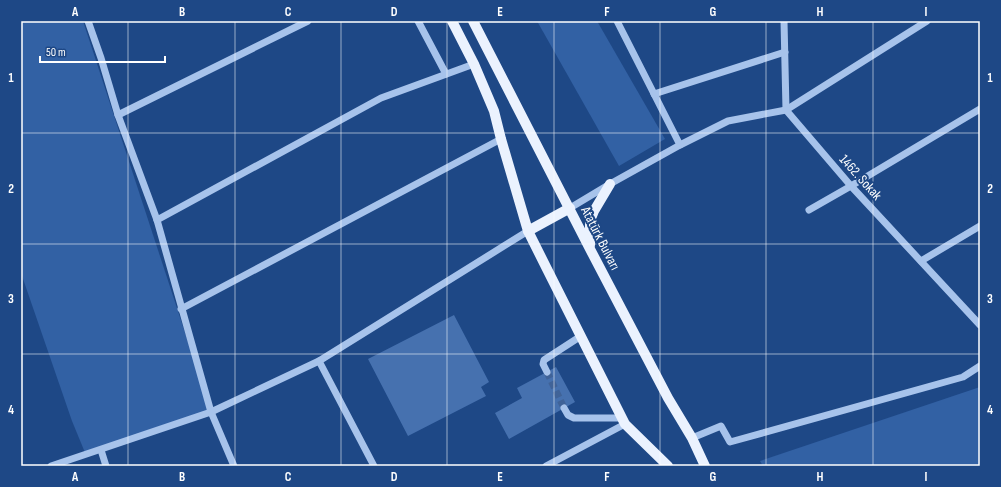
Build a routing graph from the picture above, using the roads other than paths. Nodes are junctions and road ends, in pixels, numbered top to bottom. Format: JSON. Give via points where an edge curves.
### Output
{"nodes":[{"id":1,"x":88,"y":21,"type":"edge"},
{"id":2,"x":308,"y":21,"type":"edge"},
{"id":3,"x":418,"y":21,"type":"edge"},
{"id":4,"x":452,"y":21,"type":"edge"},
{"id":5,"x":473,"y":21,"type":"edge"},
{"id":6,"x":617,"y":21,"type":"edge"},
{"id":7,"x":784,"y":21,"type":"edge"},
{"id":8,"x":927,"y":21,"type":"edge"},
{"id":9,"x":785,"y":52,"type":"junction"},
{"id":10,"x":474,"y":64,"type":"junction"},
{"id":11,"x":446,"y":74,"type":"junction"},
{"id":12,"x":654,"y":94,"type":"junction"},
{"id":13,"x":980,"y":109,"type":"edge"},
{"id":14,"x":786,"y":110,"type":"junction"},
{"id":15,"x":118,"y":115,"type":"junction"},
{"id":16,"x":501,"y":139,"type":"junction"},
{"id":17,"x":680,"y":145,"type":"junction"},
{"id":18,"x":610,"y":184,"type":"junction"},
{"id":19,"x":851,"y":186,"type":"junction"},
{"id":20,"x":570,"y":208,"type":"junction"},
{"id":21,"x":809,"y":210,"type":"dead end"},
{"id":22,"x":157,"y":220,"type":"junction"},
{"id":23,"x":980,"y":226,"type":"edge"},
{"id":24,"x":528,"y":231,"type":"junction"},
{"id":25,"x":590,"y":248,"type":"junction"},
{"id":26,"x":921,"y":261,"type":"junction"},
{"id":27,"x":181,"y":309,"type":"junction"},
{"id":28,"x":980,"y":324,"type":"edge"},
{"id":29,"x":581,"y":336,"type":"junction"},
{"id":30,"x":319,"y":361,"type":"junction"},
{"id":31,"x":980,"y":366,"type":"edge"},
{"id":32,"x":547,"y":372,"type":"tunnel mouth"},
{"id":33,"x":564,"y":408,"type":"tunnel mouth"},
{"id":34,"x":211,"y":412,"type":"junction"},
{"id":35,"x":624,"y":421,"type":"junction"},
{"id":36,"x":692,"y":438,"type":"junction"},
{"id":37,"x":101,"y":450,"type":"junction"},
{"id":38,"x":51,"y":466,"type":"edge"},
{"id":39,"x":106,"y":466,"type":"edge"},
{"id":40,"x":234,"y":466,"type":"edge"},
{"id":41,"x":374,"y":466,"type":"edge"},
{"id":42,"x":546,"y":466,"type":"edge"},
{"id":43,"x":668,"y":466,"type":"edge"},
{"id":44,"x":705,"y":466,"type":"edge"}],
"edges":[{"from":1,"to":15,"type":"street"},
{"from":2,"to":15,"type":"street"},
{"from":3,"to":11,"type":"street"},
{"from":4,"to":10,"type":"main road"},
{"from":5,"to":20,"type":"main road","name":"Atatürk Bulvarı"},
{"from":6,"to":12,"type":"street"},
{"from":7,"to":9,"type":"street"},
{"from":8,"to":14,"type":"street"},
{"from":9,"to":12,"type":"street"},
{"from":9,"to":14,"type":"street"},
{"from":10,"to":11,"type":"street"},
{"from":10,"to":16,"type":"main road","via":[[494,111]]},
{"from":11,"to":22,"type":"street","via":[[381,98]]},
{"from":12,"to":17,"type":"street"},
{"from":13,"to":19,"type":"street"},
{"from":14,"to":17,"type":"street","via":[[728,121]]},
{"from":14,"to":19,"type":"street","name":"1462. Sokak"},
{"from":15,"to":22,"type":"street"},
{"from":16,"to":24,"type":"main road"},
{"from":16,"to":27,"type":"street"},
{"from":17,"to":18,"type":"street"},
{"from":18,"to":20,"type":"street"},
{"from":18,"to":25,"type":"main road","via":[[590,221]]},
{"from":19,"to":21,"type":"street"},
{"from":19,"to":26,"type":"street","name":"1462. Sokak"},
{"from":20,"to":24,"type":"main road"},
{"from":20,"to":25,"type":"main road","name":"Atatürk Bulvarı"},
{"from":22,"to":27,"type":"street"},
{"from":23,"to":26,"type":"street"},
{"from":24,"to":29,"type":"main road"},
{"from":24,"to":30,"type":"street"},
{"from":25,"to":36,"type":"main road","name":"Atatürk Bulvarı","via":[[668,398]]},
{"from":26,"to":28,"type":"street","name":"1462. Sokak"},
{"from":27,"to":34,"type":"street"},
{"from":29,"to":32,"type":"street","via":[[544,360]]},
{"from":29,"to":35,"type":"main road"},
{"from":30,"to":34,"type":"street"},
{"from":30,"to":41,"type":"street"},
{"from":31,"to":36,"type":"street","via":[[963,377],[730,442],[721,426]]},
{"from":33,"to":35,"type":"street","via":[[568,415],[574,418]]},
{"from":34,"to":37,"type":"street"},
{"from":34,"to":40,"type":"street"},
{"from":35,"to":42,"type":"street"},
{"from":35,"to":43,"type":"main road"},
{"from":36,"to":44,"type":"main road","name":"Atatürk Bulvarı"},
{"from":37,"to":38,"type":"street"},
{"from":37,"to":39,"type":"street"}]}
